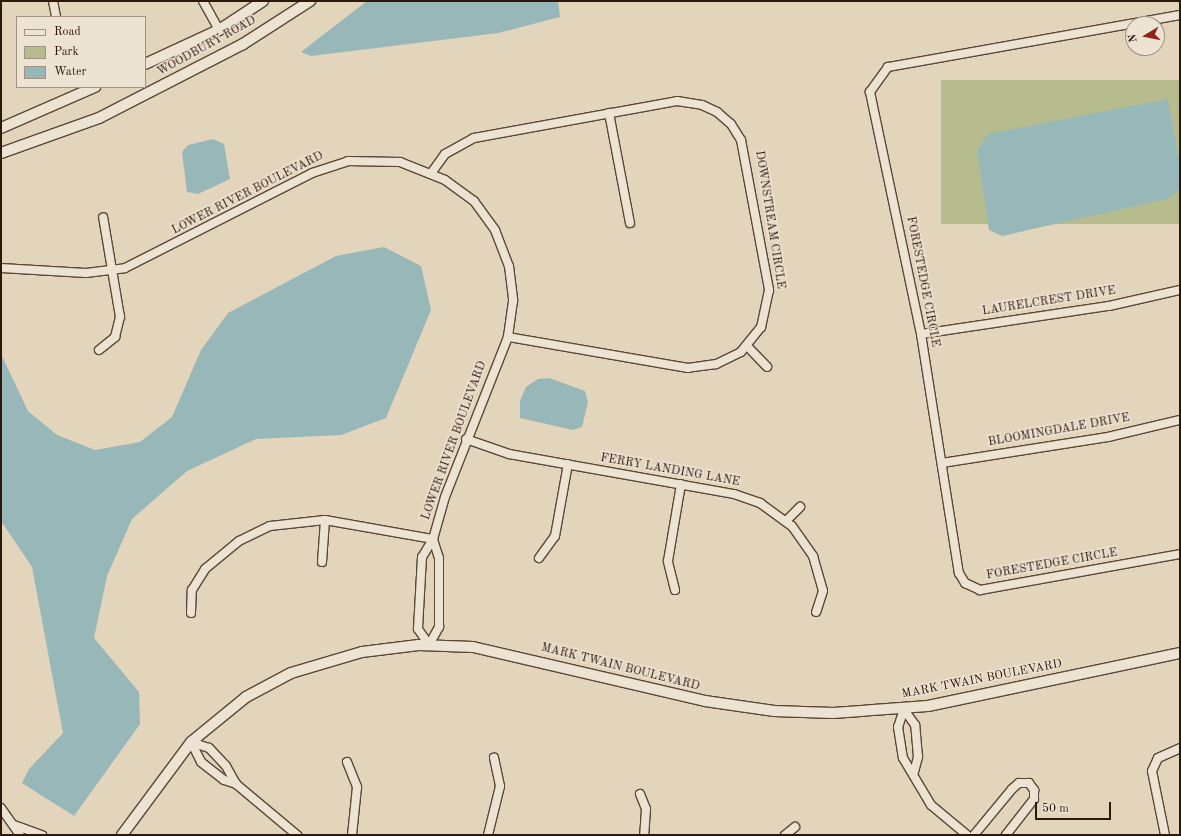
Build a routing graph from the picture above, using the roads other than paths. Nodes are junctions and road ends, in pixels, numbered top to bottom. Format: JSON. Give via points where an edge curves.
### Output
{"nodes":[{"id":1,"x":54,"y":1,"type":"edge"},
{"id":2,"x":203,"y":1,"type":"edge"},
{"id":3,"x":263,"y":1,"type":"edge"},
{"id":4,"x":310,"y":1,"type":"edge"},
{"id":5,"x":1180,"y":15,"type":"edge"},
{"id":6,"x":56,"y":16,"type":"edge"},
{"id":7,"x":219,"y":30,"type":"junction"},
{"id":8,"x":146,"y":64,"type":"edge"},
{"id":9,"x":93,"y":88,"type":"edge"},
{"id":10,"x":609,"y":113,"type":"junction"},
{"id":11,"x":1,"y":128,"type":"edge"},
{"id":12,"x":1,"y":153,"type":"edge"},
{"id":13,"x":432,"y":172,"type":"junction"},
{"id":14,"x":103,"y":217,"type":"dead end"},
{"id":15,"x":630,"y":223,"type":"dead end"},
{"id":16,"x":1,"y":268,"type":"edge"},
{"id":17,"x":113,"y":272,"type":"junction"},
{"id":18,"x":1180,"y":290,"type":"edge"},
{"id":19,"x":921,"y":334,"type":"junction"},
{"id":20,"x":508,"y":337,"type":"junction"},
{"id":21,"x":747,"y":346,"type":"junction"},
{"id":22,"x":99,"y":350,"type":"dead end"},
{"id":23,"x":766,"y":367,"type":"dead end"},
{"id":24,"x":1180,"y":420,"type":"edge"},
{"id":25,"x":466,"y":439,"type":"junction"},
{"id":26,"x":942,"y":463,"type":"junction"},
{"id":27,"x":568,"y":464,"type":"junction"},
{"id":28,"x":681,"y":484,"type":"junction"},
{"id":29,"x":800,"y":506,"type":"dead end"},
{"id":30,"x":325,"y":520,"type":"junction"},
{"id":31,"x":786,"y":521,"type":"junction"},
{"id":32,"x":433,"y":540,"type":"junction"},
{"id":33,"x":1180,"y":554,"type":"edge"},
{"id":34,"x":539,"y":558,"type":"dead end"},
{"id":35,"x":322,"y":562,"type":"dead end"},
{"id":36,"x":675,"y":590,"type":"dead end"},
{"id":37,"x":816,"y":612,"type":"dead end"},
{"id":38,"x":190,"y":614,"type":"dead end"},
{"id":39,"x":429,"y":645,"type":"junction"},
{"id":40,"x":1180,"y":653,"type":"edge"},
{"id":41,"x":904,"y":709,"type":"junction"},
{"id":42,"x":191,"y":742,"type":"junction"},
{"id":43,"x":1180,"y":748,"type":"edge"},
{"id":44,"x":494,"y":758,"type":"dead end"},
{"id":45,"x":347,"y":762,"type":"dead end"},
{"id":46,"x":914,"y":772,"type":"junction"},
{"id":47,"x":236,"y":784,"type":"junction"},
{"id":48,"x":640,"y":794,"type":"dead end"},
{"id":49,"x":1,"y":808,"type":"edge"},
{"id":50,"x":14,"y":825,"type":"junction"},
{"id":51,"x":794,"y":827,"type":"dead end"},
{"id":52,"x":20,"y":835,"type":"edge"},
{"id":53,"x":42,"y":835,"type":"edge"},
{"id":54,"x":122,"y":835,"type":"edge"},
{"id":55,"x":297,"y":835,"type":"edge"},
{"id":56,"x":352,"y":835,"type":"edge"},
{"id":57,"x":488,"y":835,"type":"edge"},
{"id":58,"x":644,"y":835,"type":"edge"},
{"id":59,"x":785,"y":835,"type":"edge"},
{"id":60,"x":967,"y":835,"type":"edge"},
{"id":61,"x":974,"y":835,"type":"edge"},
{"id":62,"x":1006,"y":835,"type":"edge"},
{"id":63,"x":1165,"y":835,"type":"edge"}],
"edges":[{"from":1,"to":6,"type":"street"},
{"from":2,"to":7,"type":"street"},
{"from":3,"to":7,"type":"street","name":"WOODBURY ROAD"},
{"from":4,"to":12,"type":"street","name":"WOODBURY ROAD","via":[[243,44],[99,118]]},
{"from":5,"to":19,"type":"street","name":"FORESTEDGE CIRCLE","via":[[888,67],[879,77],[870,92]]},
{"from":7,"to":8,"type":"street","name":"WOODBURY ROAD"},
{"from":9,"to":11,"type":"street"},
{"from":10,"to":13,"type":"street","name":"DOWNSTREAM CIRCLE","via":[[466,141],[445,154]]},
{"from":10,"to":15,"type":"street"},
{"from":10,"to":21,"type":"street","name":"DOWNSTREAM CIRCLE","via":[[685,101],[717,112],[737,132],[747,156],[769,290],[764,319]]},
{"from":13,"to":17,"type":"street","name":"LOWER RIVER BOULEVARD","via":[[387,160],[336,164],[136,264]]},
{"from":13,"to":20,"type":"street","name":"LOWER RIVER BOULEVARD","via":[[474,201],[501,242],[513,289]]},
{"from":14,"to":17,"type":"street"},
{"from":16,"to":17,"type":"street","name":"LOWER RIVER BOULEVARD"},
{"from":17,"to":22,"type":"street","via":[[120,324],[115,337]]},
{"from":18,"to":19,"type":"street","name":"LAURELCREST DRIVE","via":[[1109,306]]},
{"from":19,"to":26,"type":"street","name":"FORESTEDGE CIRCLE"},
{"from":20,"to":21,"type":"street","name":"DOWNSTREAM CIRCLE","via":[[688,368],[725,360]]},
{"from":20,"to":25,"type":"street","name":"LOWER RIVER BOULEVARD"},
{"from":21,"to":23,"type":"street"},
{"from":24,"to":26,"type":"street","name":"BLOOMINGDALE DRIVE","via":[[1108,437]]},
{"from":25,"to":27,"type":"street","name":"FERRY LANDING LANE","via":[[498,451]]},
{"from":25,"to":32,"type":"street","name":"LOWER RIVER BOULEVARD"},
{"from":26,"to":33,"type":"street","name":"FORESTEDGE CIRCLE","via":[[959,573],[966,583],[980,590]]},
{"from":27,"to":28,"type":"street","name":"FERRY LANDING LANE"},
{"from":27,"to":34,"type":"street","via":[[555,536]]},
{"from":28,"to":31,"type":"street","name":"FERRY LANDING LANE","via":[[742,496]]},
{"from":28,"to":36,"type":"street","via":[[668,561]]},
{"from":29,"to":31,"type":"street"},
{"from":30,"to":32,"type":"street"},
{"from":30,"to":35,"type":"street"},
{"from":30,"to":38,"type":"street","via":[[270,526],[228,548],[195,584],[190,598]]},
{"from":31,"to":37,"type":"street","name":"FERRY LANDING LANE","via":[[808,547],[820,574],[822,599]]},
{"from":32,"to":39,"type":"street","name":"LOWER RIVER BOULEVARD","via":[[439,558],[439,628]]},
{"from":32,"to":39,"type":"street","name":"LOWER RIVER BOULEVARD","via":[[422,557],[417,599],[418,629]]},
{"from":39,"to":41,"type":"street","name":"MARK TWAIN BOULEVARD","via":[[498,651],[682,697],[744,708],[825,713]]},
{"from":39,"to":42,"type":"street","name":"MARK TWAIN BOULEVARD","via":[[362,652],[291,673],[246,697]]},
{"from":40,"to":41,"type":"street","name":"MARK TWAIN BOULEVARD"},
{"from":41,"to":46,"type":"street","via":[[914,725],[918,757]]},
{"from":41,"to":46,"type":"street","via":[[898,727],[901,752]]},
{"from":42,"to":47,"type":"street","via":[[201,762],[218,776]]},
{"from":42,"to":47,"type":"street","via":[[209,748],[226,766]]},
{"from":42,"to":54,"type":"street","name":"MARK TWAIN BOULEVARD"},
{"from":43,"to":63,"type":"street","via":[[1158,758],[1152,771]]},
{"from":44,"to":57,"type":"street","via":[[500,786]]},
{"from":45,"to":56,"type":"street","via":[[357,787]]},
{"from":46,"to":60,"type":"street","via":[[931,805]]},
{"from":47,"to":55,"type":"street"},
{"from":48,"to":58,"type":"street","via":[[646,809]]},
{"from":49,"to":50,"type":"street"},
{"from":50,"to":52,"type":"street"},
{"from":50,"to":53,"type":"street"},
{"from":51,"to":59,"type":"street"},
{"from":61,"to":62,"type":"street","via":[[1012,788],[1019,783],[1029,784],[1034,790],[1034,799]]}]}
